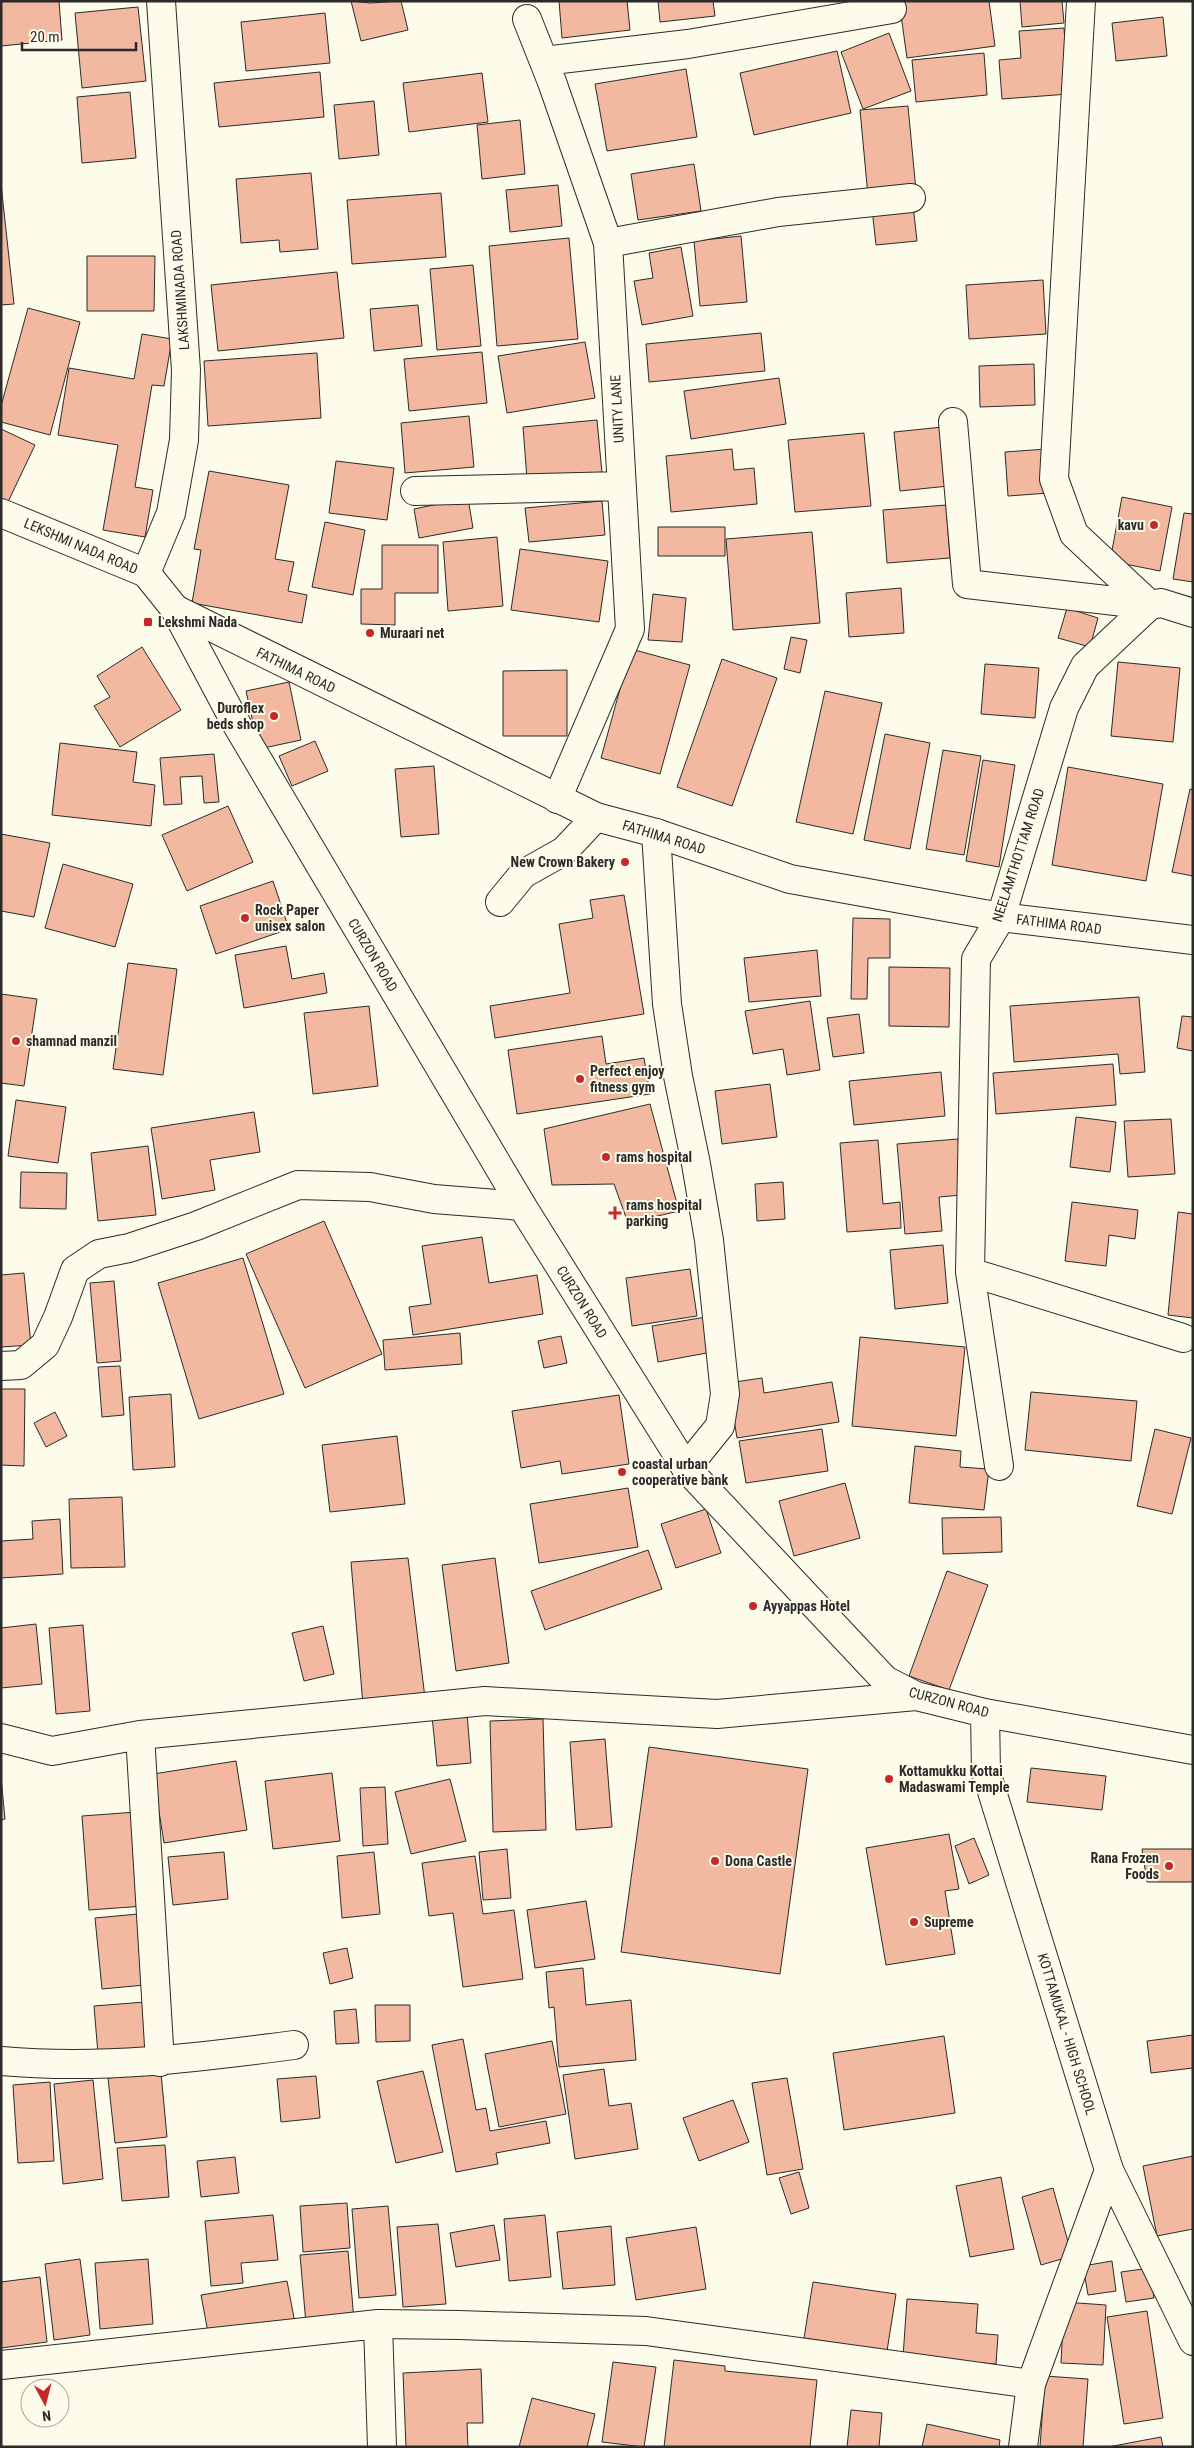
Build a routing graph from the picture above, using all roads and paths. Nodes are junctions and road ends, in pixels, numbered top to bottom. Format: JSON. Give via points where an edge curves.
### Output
{"nodes":[{"id":1,"x":161,"y":1,"type":"edge"},
{"id":2,"x":1081,"y":1,"type":"edge"},
{"id":3,"x":892,"y":9,"type":"dead end"},
{"id":4,"x":527,"y":19,"type":"dead end"},
{"id":5,"x":544,"y":61,"type":"junction"},
{"id":6,"x":911,"y":198,"type":"dead end"},
{"id":7,"x":608,"y":244,"type":"junction"},
{"id":8,"x":953,"y":422,"type":"dead end"},
{"id":9,"x":621,"y":486,"type":"junction"},
{"id":10,"x":415,"y":491,"type":"dead end"},
{"id":11,"x":1,"y":513,"type":"edge"},
{"id":12,"x":146,"y":573,"type":"junction"},
{"id":13,"x":1150,"y":604,"type":"junction"},
{"id":14,"x":175,"y":609,"type":"junction"},
{"id":15,"x":1193,"y":613,"type":"edge"},
{"id":16,"x":557,"y":799,"type":"junction"},
{"id":17,"x":596,"y":817,"type":"junction"},
{"id":18,"x":656,"y":833,"type":"junction"},
{"id":19,"x":500,"y":902,"type":"dead end"},
{"id":20,"x":1001,"y":917,"type":"junction"},
{"id":21,"x":1193,"y":940,"type":"edge"},
{"id":22,"x":522,"y":1206,"type":"junction"},
{"id":23,"x":970,"y":1272,"type":"junction"},
{"id":24,"x":1183,"y":1338,"type":"dead end"},
{"id":25,"x":1,"y":1366,"type":"edge"},
{"id":26,"x":999,"y":1466,"type":"dead end"},
{"id":27,"x":686,"y":1468,"type":"junction"},
{"id":28,"x":916,"y":1696,"type":"junction"},
{"id":29,"x":985,"y":1713,"type":"junction"},
{"id":30,"x":140,"y":1735,"type":"junction"},
{"id":31,"x":1,"y":1738,"type":"edge"},
{"id":32,"x":1193,"y":1750,"type":"edge"},
{"id":33,"x":294,"y":2046,"type":"dead end"},
{"id":34,"x":1,"y":2061,"type":"edge"},
{"id":35,"x":160,"y":2062,"type":"junction"},
{"id":36,"x":1109,"y":2170,"type":"junction"},
{"id":37,"x":378,"y":2324,"type":"junction"},
{"id":38,"x":1193,"y":2341,"type":"edge"},
{"id":39,"x":1,"y":2365,"type":"edge"},
{"id":40,"x":1032,"y":2384,"type":"junction"},
{"id":41,"x":382,"y":2447,"type":"edge"},
{"id":42,"x":1023,"y":2447,"type":"edge"}],
"edges":[{"from":1,"to":12,"type":"street","name":"LAKSHMINADA ROAD","via":[[186,370],[184,440],[171,512]]},
{"from":2,"to":13,"type":"street","via":[[1054,479],[1074,534]]},
{"from":3,"to":5,"type":"street","via":[[688,44]]},
{"from":4,"to":5,"type":"street","name":"UNITY LANE"},
{"from":5,"to":7,"type":"street","name":"UNITY LANE"},
{"from":6,"to":7,"type":"street","via":[[778,212]]},
{"from":7,"to":9,"type":"street","name":"UNITY LANE"},
{"from":8,"to":13,"type":"street","via":[[968,584]]},
{"from":9,"to":10,"type":"street"},
{"from":9,"to":16,"type":"street","name":"UNITY LANE","via":[[630,629]]},
{"from":11,"to":12,"type":"street","name":"LEKSHMI NADA ROAD"},
{"from":12,"to":14,"type":"street","name":"LEKSHMI NADA ROAD"},
{"from":13,"to":15,"type":"street","via":[[1161,602]]},
{"from":13,"to":20,"type":"street","name":"NEELAMTHOTTAM ROAD","via":[[1085,666],[1064,708]]},
{"from":14,"to":16,"type":"street","name":"FATHIMA ROAD"},
{"from":14,"to":22,"type":"street","name":"CURZON ROAD","via":[[233,718]]},
{"from":16,"to":17,"type":"street","name":"FATHIMA ROAD"},
{"from":17,"to":18,"type":"street","name":"FATHIMA ROAD"},
{"from":17,"to":19,"type":"street","via":[[564,851],[523,874]]},
{"from":18,"to":20,"type":"street","name":"FATHIMA ROAD","via":[[790,879]]},
{"from":18,"to":27,"type":"street","via":[[667,1004],[709,1240],[725,1394],[720,1426]]},
{"from":20,"to":21,"type":"street","name":"FATHIMA ROAD"},
{"from":20,"to":23,"type":"street","name":"NEELAMTHOTTAM ROAD","via":[[976,959]]},
{"from":22,"to":25,"type":"street","via":[[434,1199],[370,1187],[298,1185],[196,1226],[129,1248],[99,1254],[75,1270],[44,1345],[21,1365]]},
{"from":22,"to":27,"type":"street","name":"CURZON ROAD"},
{"from":23,"to":24,"type":"street"},
{"from":23,"to":26,"type":"street","name":"NEELAMTHOTTAM ROAD"},
{"from":27,"to":28,"type":"street","name":"CURZON ROAD","via":[[885,1680]]},
{"from":28,"to":29,"type":"street","name":"CURZON ROAD"},
{"from":28,"to":30,"type":"street","via":[[717,1714],[485,1701]]},
{"from":29,"to":32,"type":"street","name":"CURZON ROAD"},
{"from":29,"to":36,"type":"street","name":"KOTTAMUKAL - HIGH SCHOOL","via":[[986,1772]]},
{"from":30,"to":31,"type":"street","via":[[52,1751]]},
{"from":30,"to":35,"type":"street"},
{"from":33,"to":35,"type":"street"},
{"from":34,"to":35,"type":"street","via":[[97,2065]]},
{"from":36,"to":38,"type":"street","name":"KOTTAMUKAL - HIGH SCHOOL"},
{"from":36,"to":40,"type":"street"},
{"from":37,"to":39,"type":"street"},
{"from":37,"to":40,"type":"street","via":[[646,2331]]},
{"from":37,"to":41,"type":"street"},
{"from":40,"to":42,"type":"street"}]}
